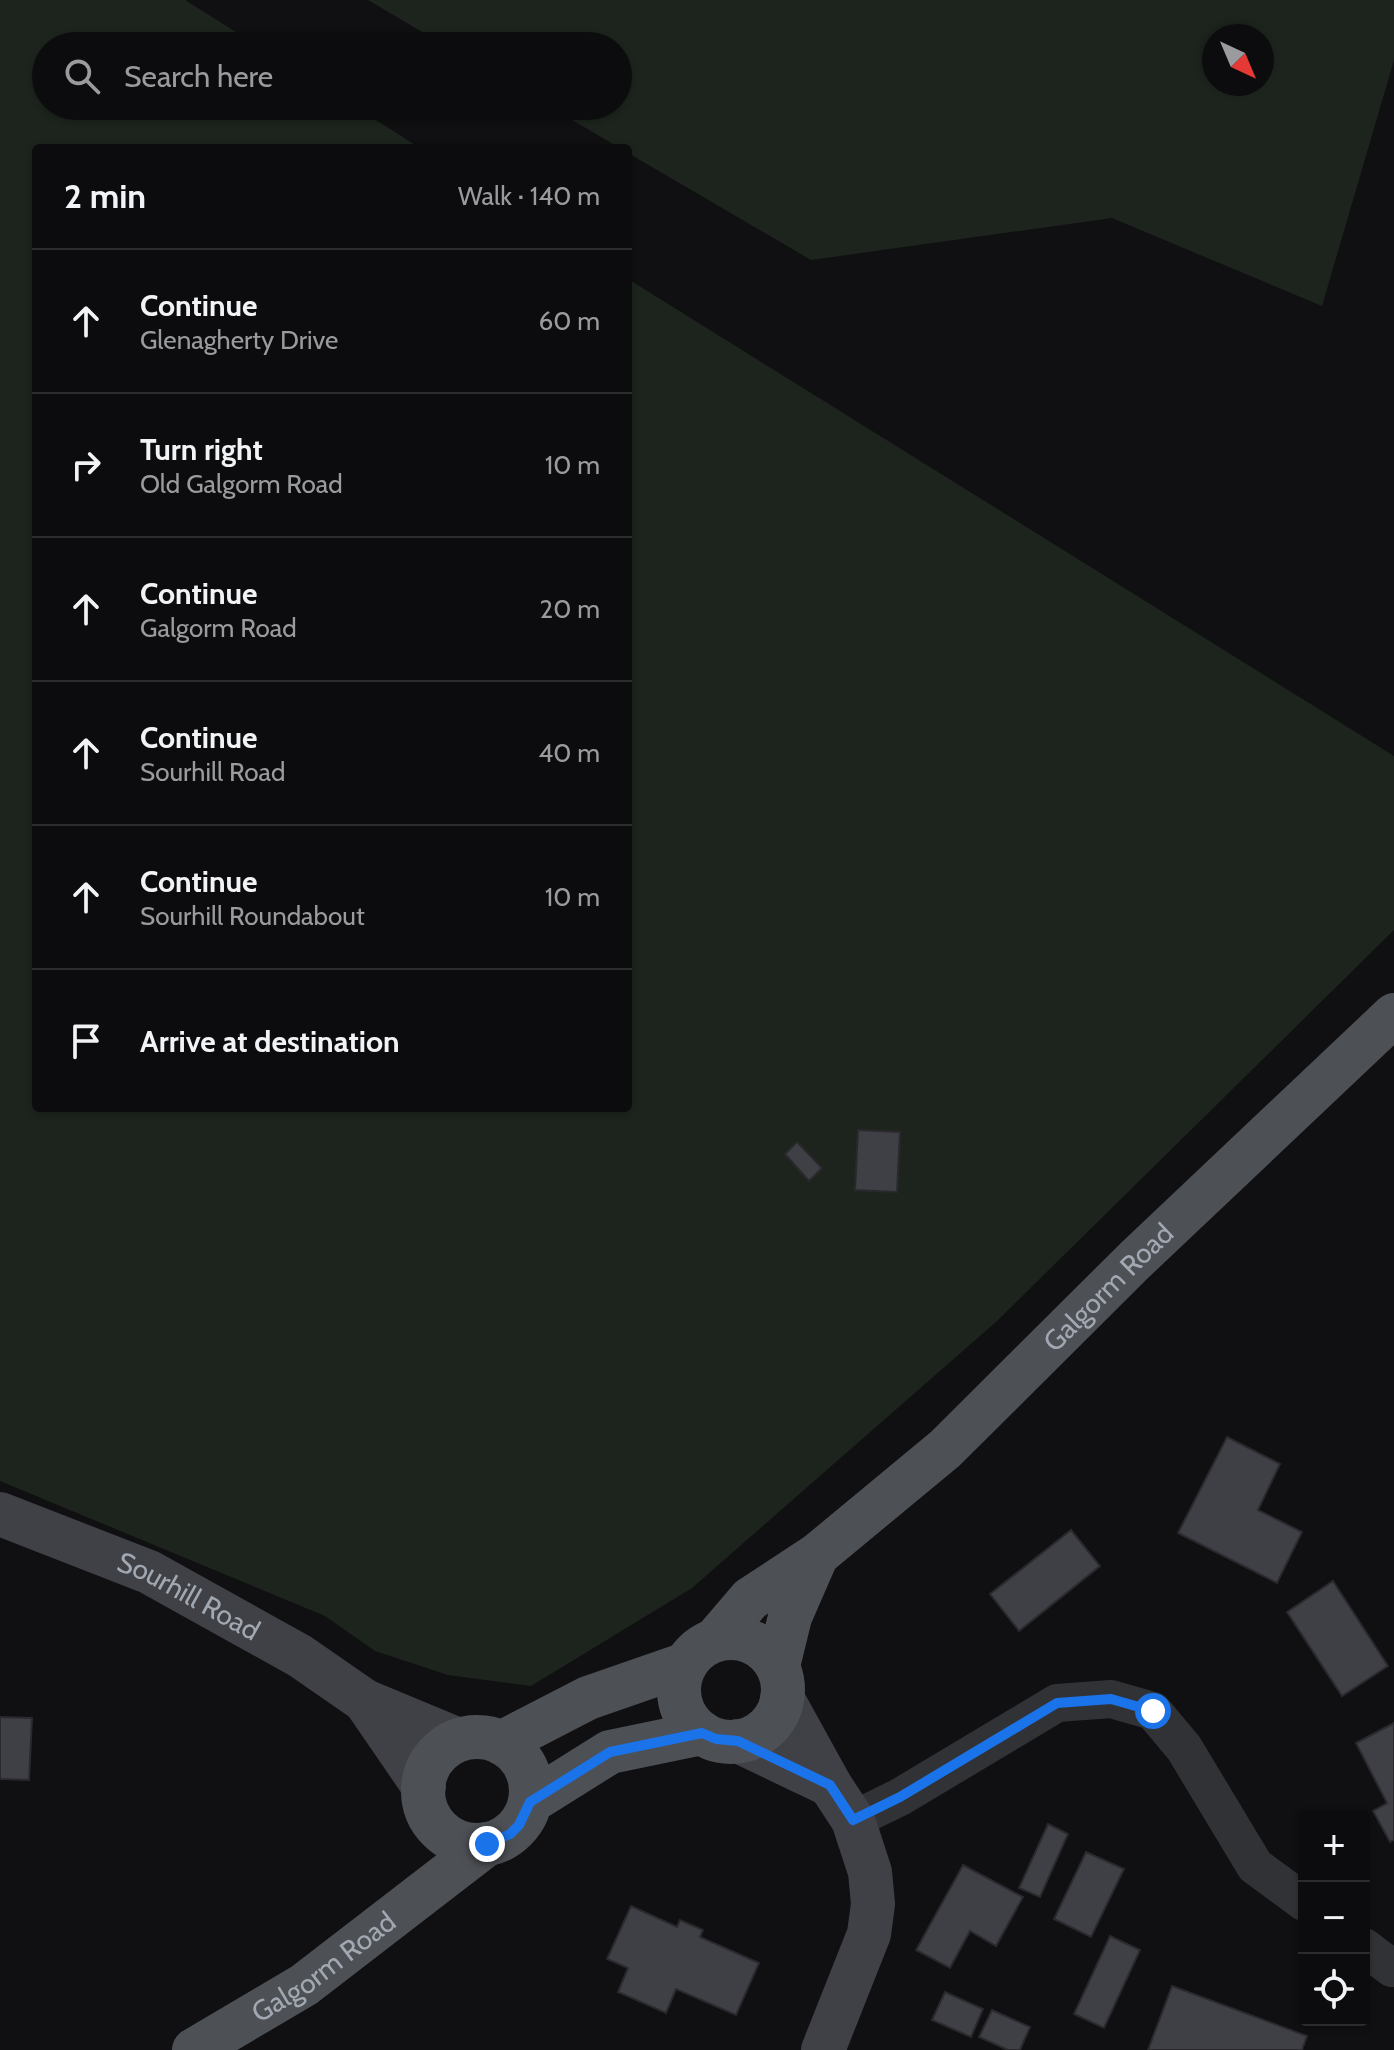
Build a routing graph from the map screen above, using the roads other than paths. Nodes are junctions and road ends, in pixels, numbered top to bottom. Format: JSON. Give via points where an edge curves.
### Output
{"nodes":[{"id":1,"x":1394,"y":1015,"type":"edge"},
{"id":2,"x":0,"y":1514,"type":"edge"},
{"id":3,"x":817,"y":1555,"type":"junction"},
{"id":4,"x":700,"y":1652,"type":"junction"},
{"id":5,"x":780,"y":1682,"type":"junction"},
{"id":6,"x":365,"y":1701,"type":"junction"},
{"id":7,"x":720,"y":1737,"type":"junction"},
{"id":8,"x":480,"y":1742,"type":"junction"},
{"id":9,"x":424,"y":1795,"type":"junction"},
{"id":10,"x":530,"y":1802,"type":"junction"},
{"id":11,"x":842,"y":1802,"type":"junction"},
{"id":12,"x":487,"y":1844,"type":"junction"},
{"id":13,"x":1298,"y":1898,"type":"edge"},
{"id":14,"x":408,"y":1904,"type":"junction"},
{"id":15,"x":194,"y":2050,"type":"edge"},
{"id":16,"x":823,"y":2050,"type":"edge"}],
"edges":[{"from":1,"to":3,"type":"main road","name":"Galgorm Road","via":[[945,1449]]},
{"from":2,"to":6,"type":"street","name":"Sourhill Road","via":[[149,1572],[300,1656]]},
{"from":3,"to":4,"type":"main road","name":"Galgorm Road","via":[[750,1599]]},
{"from":3,"to":5,"type":"main road","name":"Galgorm Road","via":[[790,1617]]},
{"from":4,"to":5,"type":"main road","via":[[729,1637],[758,1645],[769,1654]]},
{"from":4,"to":7,"type":"main road","via":[[680,1678],[679,1694],[691,1722]]},
{"from":4,"to":8,"type":"main road"},
{"from":5,"to":7,"type":"main road","via":[[778,1713],[768,1726],[759,1734]]},
{"from":5,"to":11,"type":"street"},
{"from":6,"to":8,"type":"street","name":"Sourhill Road"},
{"from":6,"to":9,"type":"street","name":"Sourhill Road"},
{"from":7,"to":10,"type":"main road","via":[[610,1752]]},
{"from":7,"to":11,"type":"street"},
{"from":8,"to":9,"type":"main road","via":[[438,1754]]},
{"from":8,"to":10,"type":"main road","via":[[515,1753],[526,1768]]},
{"from":9,"to":12,"type":"main road","via":[[431,1819],[443,1833],[457,1841]]},
{"from":9,"to":14,"type":"main road","name":"Galgorm Road"},
{"from":10,"to":12,"type":"main road","via":[[510,1834]]},
{"from":11,"to":13,"type":"street","via":[[900,1797],[1057,1703],[1111,1699],[1153,1711],[1184,1748],[1255,1866]]},
{"from":11,"to":16,"type":"street","via":[[870,1872],[873,1904],[869,1934]]},
{"from":12,"to":14,"type":"main road","name":"Galgorm Road"},
{"from":14,"to":15,"type":"main road","name":"Galgorm Road","via":[[304,1985]]}]}
